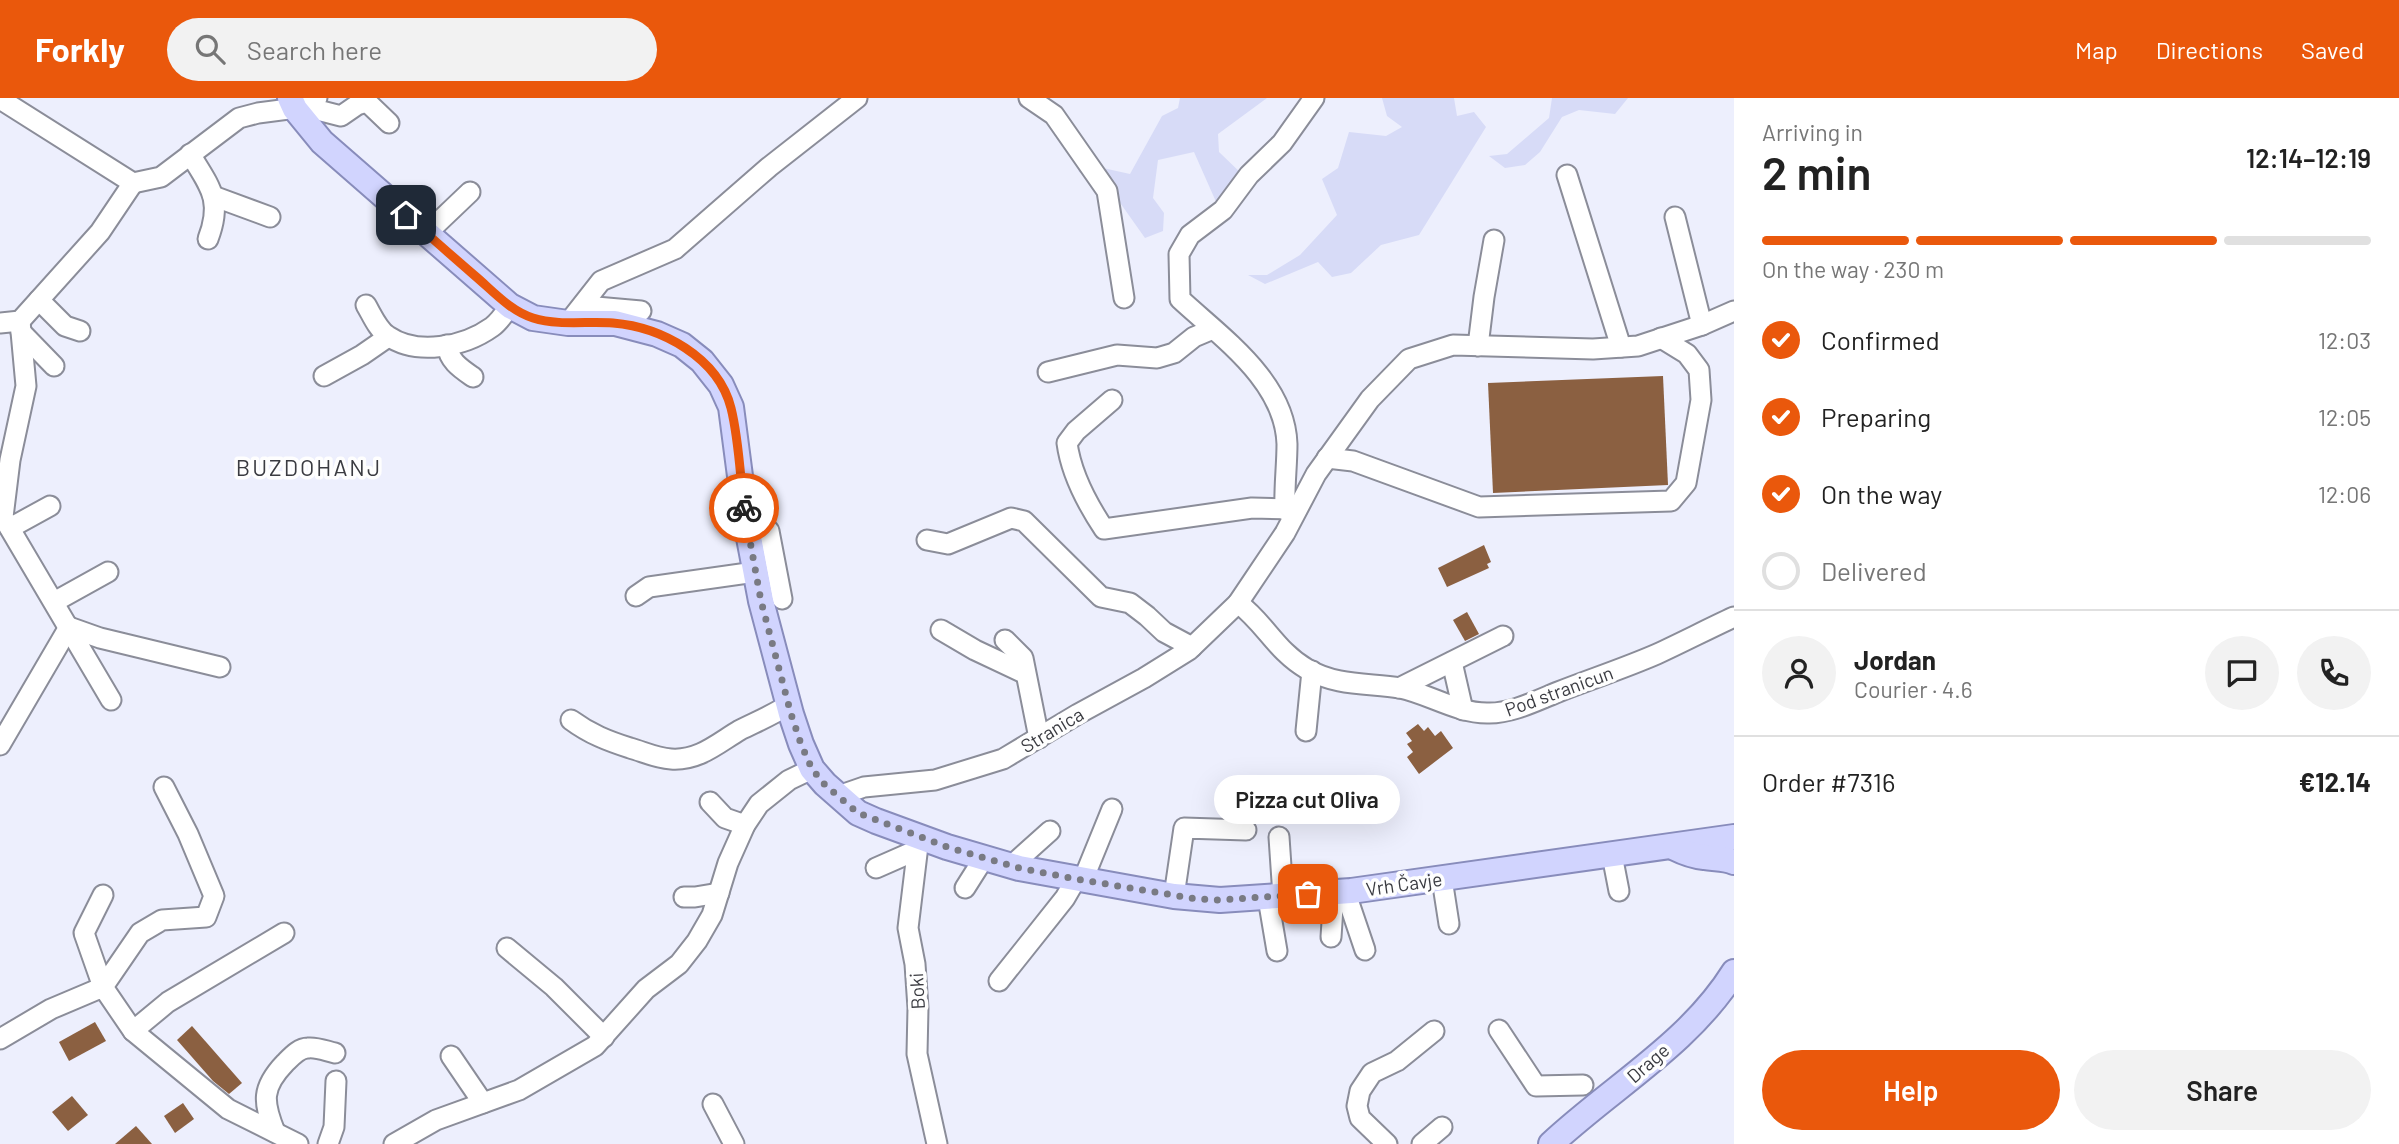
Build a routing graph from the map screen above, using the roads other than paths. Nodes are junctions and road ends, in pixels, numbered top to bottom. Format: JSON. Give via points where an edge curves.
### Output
{"nodes":[{"id":1,"x":857,"y":98,"type":"edge"},
{"id":2,"x":1029,"y":98,"type":"edge"},
{"id":3,"x":1314,"y":98,"type":"edge"},
{"id":4,"x":0,"y":99,"type":"edge"},
{"id":5,"x":302,"y":103,"type":"edge"},
{"id":6,"x":389,"y":123,"type":"dead end"},
{"id":7,"x":190,"y":154,"type":"junction"},
{"id":8,"x":1567,"y":175,"type":"dead end"},
{"id":9,"x":133,"y":183,"type":"junction"},
{"id":10,"x":470,"y":192,"type":"dead end"},
{"id":11,"x":213,"y":196,"type":"junction"},
{"id":12,"x":270,"y":217,"type":"dead end"},
{"id":13,"x":1675,"y":218,"type":"dead end"},
{"id":14,"x":427,"y":233,"type":"junction"},
{"id":15,"x":208,"y":239,"type":"dead end"},
{"id":16,"x":1494,"y":240,"type":"dead end"},
{"id":17,"x":1124,"y":298,"type":"dead end"},
{"id":18,"x":39,"y":300,"type":"junction"},
{"id":19,"x":366,"y":305,"type":"dead end"},
{"id":20,"x":510,"y":306,"type":"junction"},
{"id":21,"x":1734,"y":311,"type":"edge"},
{"id":22,"x":642,"y":312,"type":"dead end"},
{"id":23,"x":0,"y":323,"type":"edge"},
{"id":24,"x":578,"y":323,"type":"junction"},
{"id":25,"x":1702,"y":325,"type":"junction"},
{"id":26,"x":21,"y":327,"type":"junction"},
{"id":27,"x":1213,"y":329,"type":"junction"},
{"id":28,"x":80,"y":331,"type":"dead end"},
{"id":29,"x":388,"y":337,"type":"junction"},
{"id":30,"x":1661,"y":338,"type":"junction"},
{"id":31,"x":447,"y":345,"type":"junction"},
{"id":32,"x":1478,"y":346,"type":"junction"},
{"id":33,"x":1621,"y":347,"type":"junction"},
{"id":34,"x":54,"y":366,"type":"dead end"},
{"id":35,"x":1048,"y":372,"type":"dead end"},
{"id":36,"x":324,"y":376,"type":"dead end"},
{"id":37,"x":473,"y":377,"type":"dead end"},
{"id":38,"x":1112,"y":400,"type":"dead end"},
{"id":39,"x":1328,"y":458,"type":"junction"},
{"id":40,"x":50,"y":506,"type":"dead end"},
{"id":41,"x":1291,"y":509,"type":"junction"},
{"id":42,"x":10,"y":528,"type":"junction"},
{"id":43,"x":747,"y":528,"type":"junction"},
{"id":44,"x":927,"y":540,"type":"dead end"},
{"id":45,"x":108,"y":572,"type":"dead end"},
{"id":46,"x":755,"y":572,"type":"junction"},
{"id":47,"x":636,"y":596,"type":"dead end"},
{"id":48,"x":782,"y":599,"type":"dead end"},
{"id":49,"x":54,"y":602,"type":"junction"},
{"id":50,"x":1238,"y":603,"type":"junction"},
{"id":51,"x":1734,"y":617,"type":"edge"},
{"id":52,"x":69,"y":627,"type":"junction"},
{"id":53,"x":941,"y":630,"type":"dead end"},
{"id":54,"x":1503,"y":636,"type":"dead end"},
{"id":55,"x":1005,"y":640,"type":"dead end"},
{"id":56,"x":1192,"y":647,"type":"junction"},
{"id":57,"x":1452,"y":662,"type":"junction"},
{"id":58,"x":220,"y":667,"type":"dead end"},
{"id":59,"x":1312,"y":671,"type":"junction"},
{"id":60,"x":1024,"y":673,"type":"junction"},
{"id":61,"x":1399,"y":688,"type":"junction"},
{"id":62,"x":111,"y":700,"type":"dead end"},
{"id":63,"x":788,"y":705,"type":"junction"},
{"id":64,"x":1463,"y":709,"type":"junction"},
{"id":65,"x":571,"y":720,"type":"dead end"},
{"id":66,"x":1306,"y":731,"type":"dead end"},
{"id":67,"x":1039,"y":738,"type":"junction"},
{"id":68,"x":0,"y":745,"type":"edge"},
{"id":69,"x":812,"y":769,"type":"junction"},
{"id":70,"x":164,"y":787,"type":"dead end"},
{"id":71,"x":838,"y":796,"type":"junction"},
{"id":72,"x":710,"y":802,"type":"dead end"},
{"id":73,"x":1112,"y":808,"type":"dead end"},
{"id":74,"x":745,"y":825,"type":"junction"},
{"id":75,"x":1246,"y":830,"type":"dead end"},
{"id":76,"x":1050,"y":831,"type":"dead end"},
{"id":77,"x":1279,"y":837,"type":"dead end"},
{"id":78,"x":1734,"y":837,"type":"edge"},
{"id":79,"x":918,"y":844,"type":"junction"},
{"id":80,"x":1668,"y":845,"type":"junction"},
{"id":81,"x":1612,"y":855,"type":"junction"},
{"id":82,"x":984,"y":858,"type":"junction"},
{"id":83,"x":1734,"y":862,"type":"edge"},
{"id":84,"x":1011,"y":866,"type":"junction"},
{"id":85,"x":876,"y":868,"type":"dead end"},
{"id":86,"x":1442,"y":879,"type":"junction"},
{"id":87,"x":1080,"y":880,"type":"junction"},
{"id":88,"x":965,"y":888,"type":"dead end"},
{"id":89,"x":1619,"y":891,"type":"dead end"},
{"id":90,"x":1339,"y":892,"type":"junction"},
{"id":91,"x":719,"y":893,"type":"junction"},
{"id":92,"x":103,"y":895,"type":"dead end"},
{"id":93,"x":1174,"y":896,"type":"junction"},
{"id":94,"x":684,"y":897,"type":"dead end"},
{"id":95,"x":1276,"y":897,"type":"junction"},
{"id":96,"x":1449,"y":924,"type":"dead end"},
{"id":97,"x":284,"y":933,"type":"dead end"},
{"id":98,"x":1331,"y":937,"type":"dead end"},
{"id":99,"x":507,"y":948,"type":"dead end"},
{"id":100,"x":1365,"y":950,"type":"dead end"},
{"id":101,"x":1277,"y":951,"type":"dead end"},
{"id":102,"x":1734,"y":972,"type":"edge"},
{"id":103,"x":999,"y":981,"type":"dead end"},
{"id":104,"x":103,"y":987,"type":"junction"},
{"id":105,"x":1499,"y":1030,"type":"dead end"},
{"id":106,"x":134,"y":1031,"type":"junction"},
{"id":107,"x":1434,"y":1031,"type":"dead end"},
{"id":108,"x":604,"y":1037,"type":"junction"},
{"id":109,"x":0,"y":1039,"type":"edge"},
{"id":110,"x":335,"y":1053,"type":"dead end"},
{"id":111,"x":451,"y":1056,"type":"dead end"},
{"id":112,"x":336,"y":1081,"type":"dead end"},
{"id":113,"x":1583,"y":1085,"type":"dead end"},
{"id":114,"x":483,"y":1103,"type":"junction"},
{"id":115,"x":713,"y":1104,"type":"dead end"},
{"id":116,"x":1442,"y":1127,"type":"dead end"},
{"id":117,"x":275,"y":1132,"type":"junction"},
{"id":118,"x":298,"y":1144,"type":"edge"},
{"id":119,"x":328,"y":1144,"type":"edge"},
{"id":120,"x":394,"y":1144,"type":"edge"},
{"id":121,"x":734,"y":1144,"type":"edge"},
{"id":122,"x":937,"y":1144,"type":"edge"},
{"id":123,"x":1387,"y":1144,"type":"edge"},
{"id":124,"x":1422,"y":1144,"type":"edge"},
{"id":125,"x":1551,"y":1144,"type":"edge"}],
"edges":[{"from":1,"to":24,"type":"street","via":[[675,249],[601,281]]},
{"from":2,"to":17,"type":"street","via":[[1055,115],[1107,191]]},
{"from":3,"to":27,"type":"street","via":[[1282,143],[1249,175],[1223,210],[1190,235],[1179,254],[1180,299]]},
{"from":4,"to":9,"type":"street"},
{"from":5,"to":6,"type":"street","via":[[341,116],[367,102]]},
{"from":5,"to":7,"type":"street","via":[[239,118]]},
{"from":5,"to":14,"type":"main road","via":[[322,142]]},
{"from":7,"to":9,"type":"street","via":[[161,177]]},
{"from":7,"to":11,"type":"street"},
{"from":8,"to":33,"type":"street"},
{"from":9,"to":18,"type":"street","via":[[100,232]]},
{"from":10,"to":14,"type":"street"},
{"from":11,"to":12,"type":"street"},
{"from":11,"to":15,"type":"street","via":[[216,220]]},
{"from":13,"to":25,"type":"street"},
{"from":14,"to":20,"type":"main road"},
{"from":16,"to":32,"type":"street"},
{"from":18,"to":26,"type":"street"},
{"from":18,"to":28,"type":"street","via":[[65,326]]},
{"from":19,"to":29,"type":"street"},
{"from":20,"to":24,"type":"main road","via":[[533,318]]},
{"from":20,"to":31,"type":"street","via":[[493,327]]},
{"from":21,"to":25,"type":"street","name":"Stranica"},
{"from":22,"to":24,"type":"street","via":[[596,307]]},
{"from":23,"to":26,"type":"street"},
{"from":24,"to":43,"type":"main road","via":[[615,323],[657,334],[702,361],[731,407]]},
{"from":25,"to":30,"type":"street","name":"Stranica"},
{"from":26,"to":34,"type":"street"},
{"from":26,"to":42,"type":"street","via":[[26,386],[10,460],[4,517]]},
{"from":27,"to":35,"type":"street","via":[[1157,358],[1117,355]]},
{"from":27,"to":41,"type":"street","via":[[1258,375],[1280,408]]},
{"from":29,"to":31,"type":"street","via":[[415,347]]},
{"from":29,"to":36,"type":"street"},
{"from":30,"to":33,"type":"street","name":"Stranica"},
{"from":30,"to":39,"type":"street","via":[[1687,354],[1699,370],[1699,411],[1686,483],[1671,501],[1479,507],[1353,461]]},
{"from":31,"to":37,"type":"street","via":[[449,356]]},
{"from":32,"to":33,"type":"street","name":"Stranica"},
{"from":32,"to":39,"type":"street","name":"Stranica","via":[[1453,345],[1409,359],[1370,399]]},
{"from":38,"to":41,"type":"street","via":[[1067,443],[1076,475],[1104,529],[1252,508]]},
{"from":39,"to":41,"type":"street","name":"Stranica"},
{"from":40,"to":42,"type":"street"},
{"from":41,"to":50,"type":"street","name":"Stranica","via":[[1285,533]]},
{"from":42,"to":49,"type":"street"},
{"from":43,"to":46,"type":"main road"},
{"from":43,"to":48,"type":"street","via":[[764,526],[769,531]]},
{"from":44,"to":56,"type":"street","via":[[948,544],[1011,518],[1024,520],[1101,597],[1130,603],[1164,632]]},
{"from":45,"to":49,"type":"street"},
{"from":46,"to":47,"type":"street","via":[[656,585]]},
{"from":46,"to":63,"type":"main road"},
{"from":49,"to":52,"type":"street"},
{"from":50,"to":56,"type":"street","name":"Stranica"},
{"from":50,"to":59,"type":"street","name":"Pod stranicun","via":[[1286,655]]},
{"from":51,"to":64,"type":"street","name":"Pod stranicun","via":[[1656,654],[1524,705],[1497,713]]},
{"from":52,"to":58,"type":"street"},
{"from":52,"to":62,"type":"street"},
{"from":52,"to":68,"type":"street"},
{"from":53,"to":60,"type":"street"},
{"from":54,"to":57,"type":"street"},
{"from":55,"to":60,"type":"street","via":[[1023,658]]},
{"from":56,"to":67,"type":"street","name":"Stranica"},
{"from":57,"to":61,"type":"street"},
{"from":57,"to":64,"type":"street"},
{"from":59,"to":61,"type":"street","name":"Pod stranicun","via":[[1329,679]]},
{"from":59,"to":66,"type":"street"},
{"from":60,"to":67,"type":"street"},
{"from":61,"to":64,"type":"street","name":"Pod stranicun"},
{"from":63,"to":65,"type":"street","via":[[690,758],[652,756],[611,743]]},
{"from":63,"to":69,"type":"main road"},
{"from":67,"to":71,"type":"street","name":"Stranica","via":[[1003,759],[935,780],[864,787]]},
{"from":69,"to":71,"type":"main road","name":"Vrh Čavje"},
{"from":69,"to":74,"type":"street","via":[[759,804]]},
{"from":70,"to":104,"type":"street","via":[[214,895],[206,917],[162,920],[140,933]]},
{"from":71,"to":79,"type":"main road","name":"Vrh Čavje","via":[[858,813]]},
{"from":72,"to":74,"type":"street","via":[[725,818]]},
{"from":73,"to":87,"type":"street"},
{"from":74,"to":91,"type":"street"},
{"from":75,"to":93,"type":"street","via":[[1184,828]]},
{"from":76,"to":84,"type":"street"},
{"from":77,"to":95,"type":"street"},
{"from":78,"to":80,"type":"main road","name":"Vrh Čavje"},
{"from":79,"to":82,"type":"main road","name":"Vrh Čavje"},
{"from":79,"to":85,"type":"street"},
{"from":79,"to":122,"type":"street","name":"Boki","via":[[908,928],[916,975],[917,1054]]},
{"from":80,"to":81,"type":"main road","name":"Vrh Čavje"},
{"from":80,"to":83,"type":"main road","via":[[1689,855]]},
{"from":81,"to":86,"type":"main road","name":"Vrh Čavje"},
{"from":81,"to":89,"type":"street"},
{"from":82,"to":84,"type":"main road","name":"Vrh Čavje"},
{"from":82,"to":88,"type":"street"},
{"from":84,"to":87,"type":"main road","name":"Vrh Čavje"},
{"from":86,"to":90,"type":"main road","name":"Vrh Čavje"},
{"from":86,"to":96,"type":"street"},
{"from":87,"to":93,"type":"main road","name":"Vrh Čavje"},
{"from":87,"to":103,"type":"street"},
{"from":90,"to":95,"type":"main road","name":"Vrh Čavje"},
{"from":90,"to":98,"type":"street"},
{"from":90,"to":100,"type":"street"},
{"from":91,"to":94,"type":"street"},
{"from":91,"to":108,"type":"street","via":[[712,915],[679,964],[646,989]]},
{"from":92,"to":104,"type":"street","via":[[84,933]]},
{"from":93,"to":95,"type":"main road","name":"Vrh Čavje","via":[[1220,900]]},
{"from":95,"to":101,"type":"street"},
{"from":97,"to":106,"type":"street","via":[[168,1002]]},
{"from":99,"to":108,"type":"street"},
{"from":102,"to":125,"type":"main road","name":"Drage","via":[[1686,1030]]},
{"from":104,"to":106,"type":"street"},
{"from":104,"to":109,"type":"street","via":[[51,1009]]},
{"from":105,"to":113,"type":"street","via":[[1536,1086]]},
{"from":106,"to":117,"type":"street","via":[[228,1110]]},
{"from":107,"to":123,"type":"street","via":[[1397,1061],[1371,1073],[1360,1091],[1360,1118]]},
{"from":108,"to":114,"type":"street","via":[[519,1090]]},
{"from":110,"to":117,"type":"street","via":[[299,1050],[273,1076],[266,1091]]},
{"from":111,"to":114,"type":"street"},
{"from":112,"to":119,"type":"street","via":[[334,1127]]},
{"from":114,"to":120,"type":"street","via":[[436,1120]]},
{"from":115,"to":121,"type":"street"},
{"from":116,"to":124,"type":"street"},
{"from":117,"to":118,"type":"street"}]}
